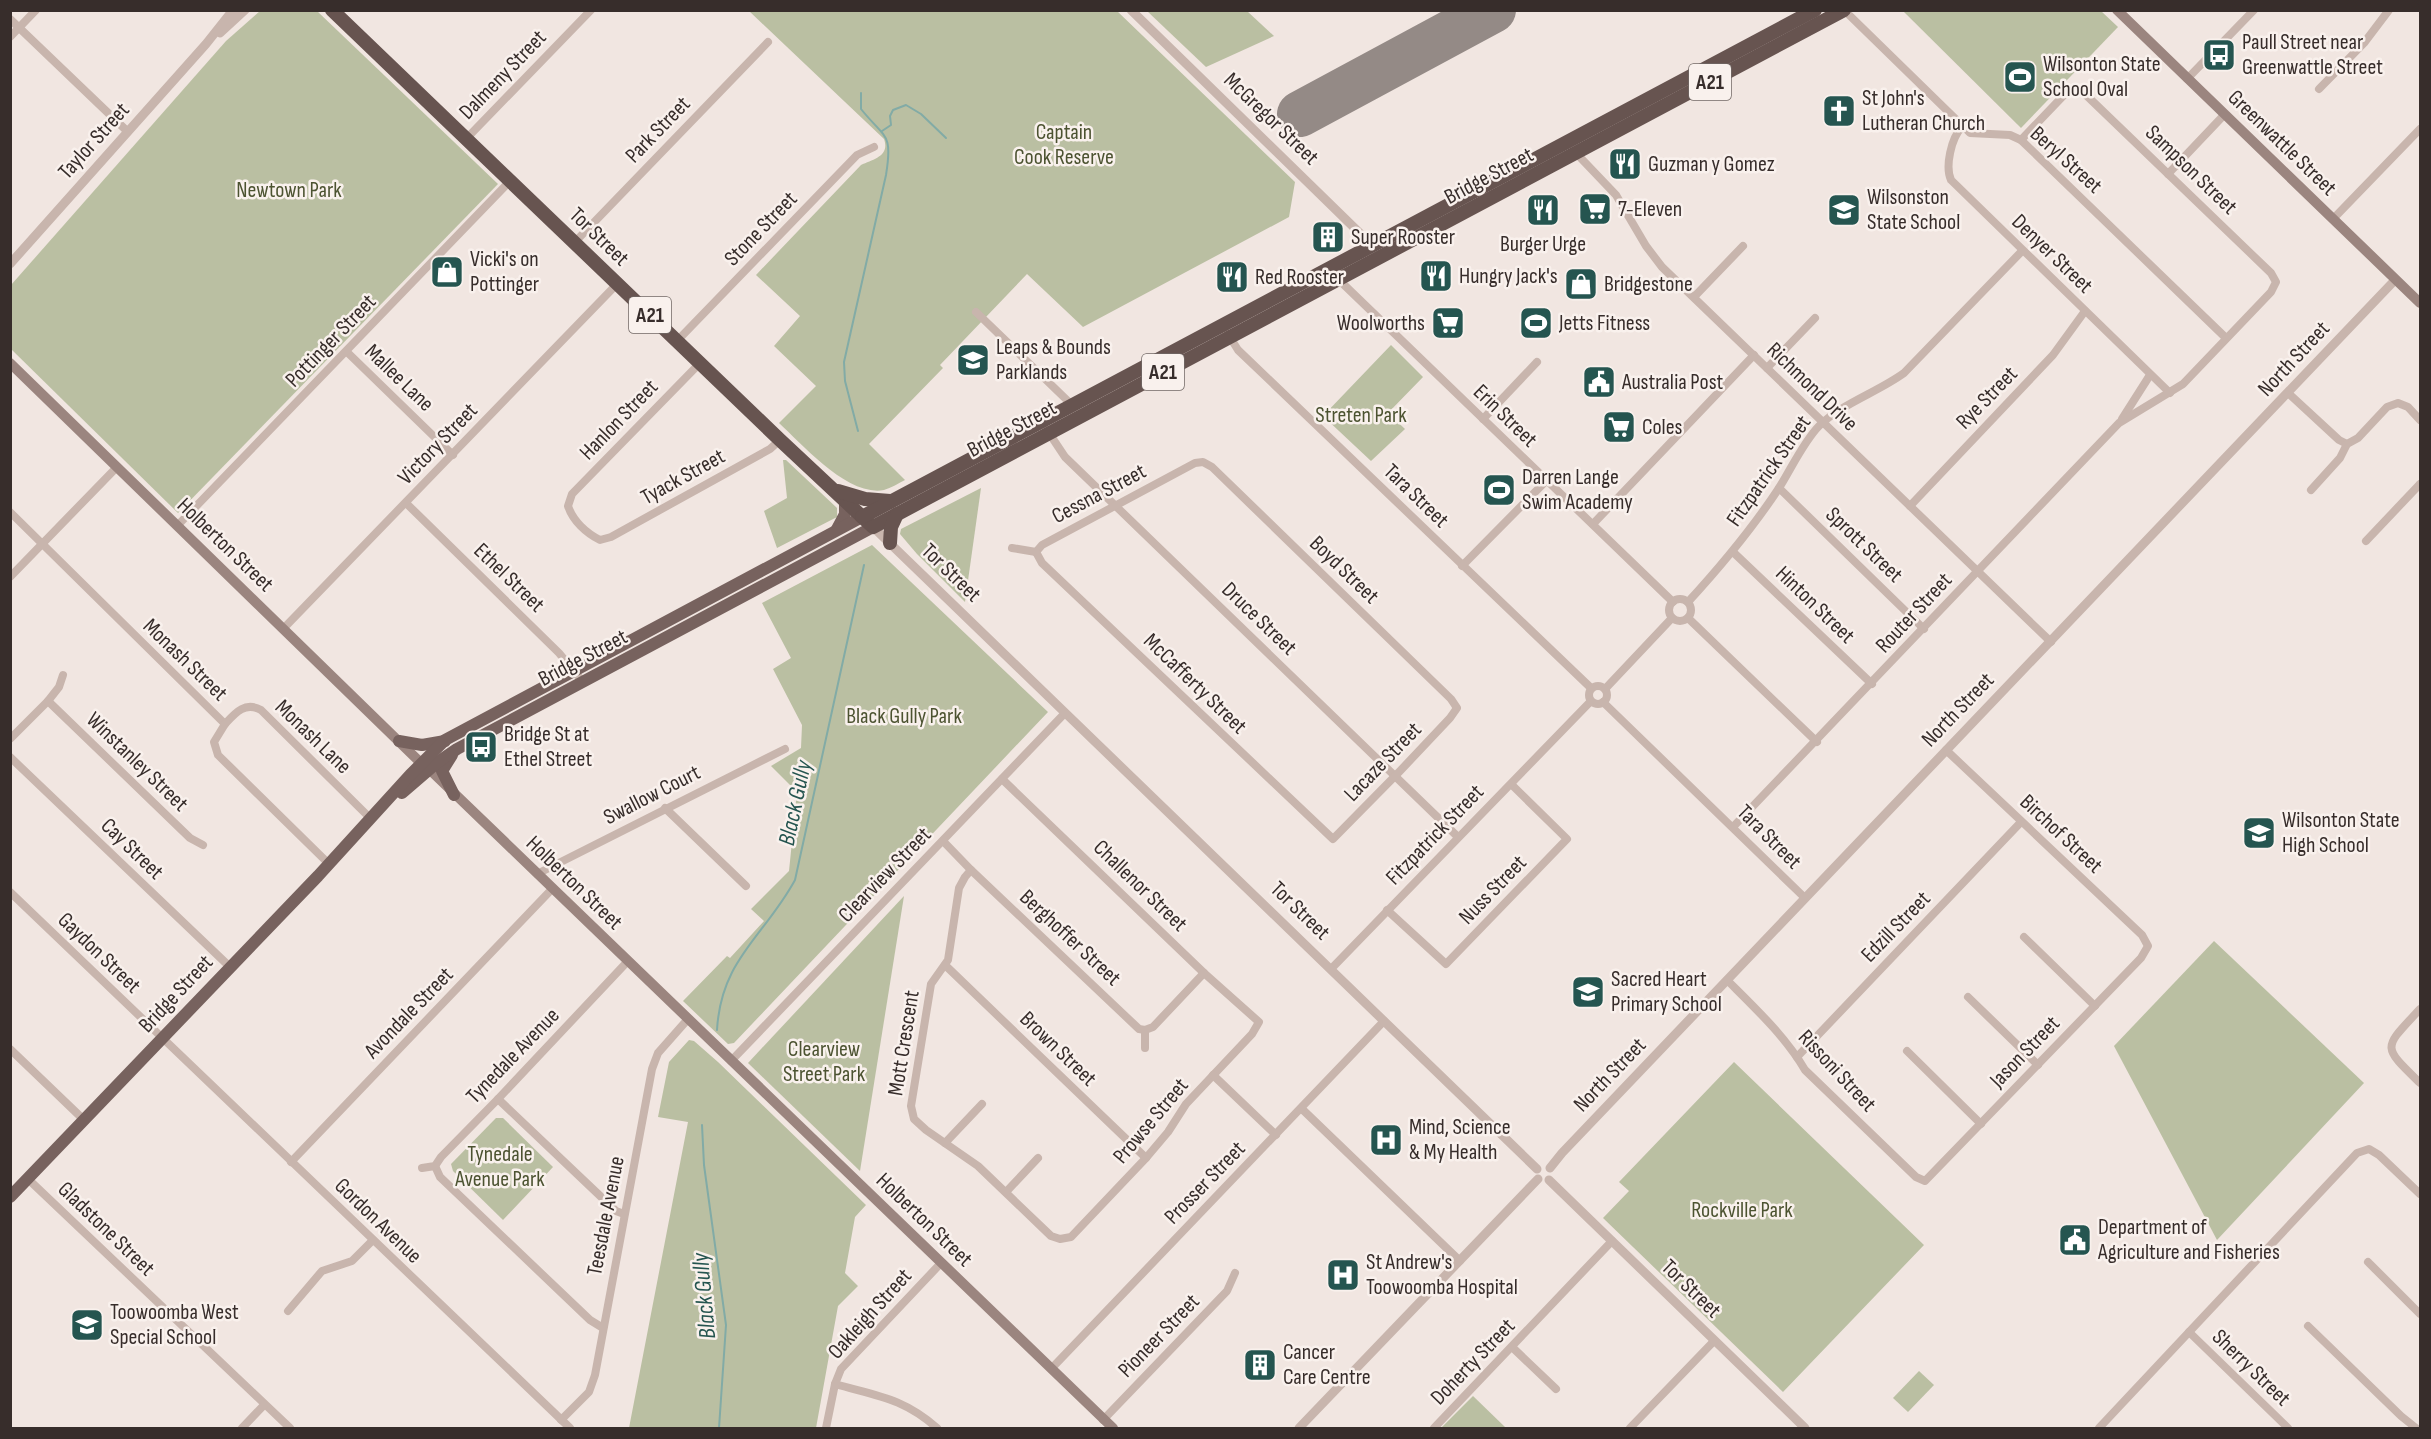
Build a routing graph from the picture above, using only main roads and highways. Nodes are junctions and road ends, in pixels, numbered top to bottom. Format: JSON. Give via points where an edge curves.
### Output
{"nodes":[{"id":1,"x":332,"y":10,"type":"edge"},
{"id":2,"x":1815,"y":10,"type":"edge"},
{"id":3,"x":1844,"y":10,"type":"edge"},
{"id":4,"x":2117,"y":10,"type":"edge"},
{"id":5,"x":1571,"y":148,"type":"junction"},
{"id":6,"x":2421,"y":303,"type":"edge"},
{"id":7,"x":1226,"y":331,"type":"junction"},
{"id":8,"x":10,"y":363,"type":"edge"},
{"id":9,"x":833,"y":490,"type":"junction"},
{"id":10,"x":845,"y":501,"type":"junction"},
{"id":11,"x":894,"y":508,"type":"junction"},
{"id":12,"x":862,"y":517,"type":"junction"},
{"id":13,"x":873,"y":527,"type":"junction"},
{"id":14,"x":837,"y":529,"type":"junction"},
{"id":15,"x":890,"y":543,"type":"road end"},
{"id":16,"x":445,"y":740,"type":"junction"},
{"id":17,"x":399,"y":741,"type":"junction"},
{"id":18,"x":457,"y":749,"type":"junction"},
{"id":19,"x":425,"y":766,"type":"junction"},
{"id":20,"x":454,"y":795,"type":"junction"},
{"id":21,"x":10,"y":1197,"type":"edge"},
{"id":22,"x":1113,"y":1428,"type":"edge"}],
"edges":[{"from":1,"to":9,"type":"highway","name":"Tor Street","number":"A21"},
{"from":2,"to":5,"type":"highway","name":"Bridge Street","number":"A21"},
{"from":3,"to":5,"type":"highway","name":"Bridge Street","number":"A21"},
{"from":4,"to":6,"type":"main road","name":"Greenwattle Street"},
{"from":5,"to":7,"type":"highway","name":"Bridge Street","number":"A21","via":[[1372,245]]},
{"from":5,"to":7,"type":"highway","name":"Bridge Street","number":"A21","via":[[1383,256]]},
{"from":7,"to":11,"type":"highway","name":"Bridge Street","number":"A21","via":[[1072,405]]},
{"from":7,"to":11,"type":"highway","name":"Bridge Street","number":"A21","via":[[1049,434]]},
{"from":8,"to":17,"type":"main road","name":"Holberton Street"},
{"from":9,"to":10,"type":"highway","name":"Tor Street","number":"A21"},
{"from":9,"to":11,"type":"highway","number":"A21"},
{"from":10,"to":12,"type":"highway","name":"Tor Street","number":"A21"},
{"from":10,"to":14,"type":"main road","via":[[844,516]]},
{"from":11,"to":12,"type":"highway","name":"Bridge Street"},
{"from":11,"to":13,"type":"highway","name":"Bridge Street","number":"A21"},
{"from":11,"to":15,"type":"highway"},
{"from":12,"to":13,"type":"highway","name":"Tor Street","number":"A21"},
{"from":12,"to":14,"type":"main road","name":"Bridge Street"},
{"from":13,"to":18,"type":"main road","name":"Bridge Street"},
{"from":14,"to":16,"type":"main road","name":"Bridge Street"},
{"from":16,"to":17,"type":"main road","via":[[422,745]]},
{"from":16,"to":19,"type":"main road","name":"Bridge Street"},
{"from":17,"to":19,"type":"main road","name":"Holberton Street"},
{"from":18,"to":19,"type":"main road","name":"Bridge Street"},
{"from":18,"to":20,"type":"main road","via":[[442,771]]},
{"from":19,"to":20,"type":"main road","name":"Holberton Street"},
{"from":19,"to":21,"type":"main road","name":"Bridge Street"},
{"from":20,"to":22,"type":"main road","name":"Holberton Street"}]}
